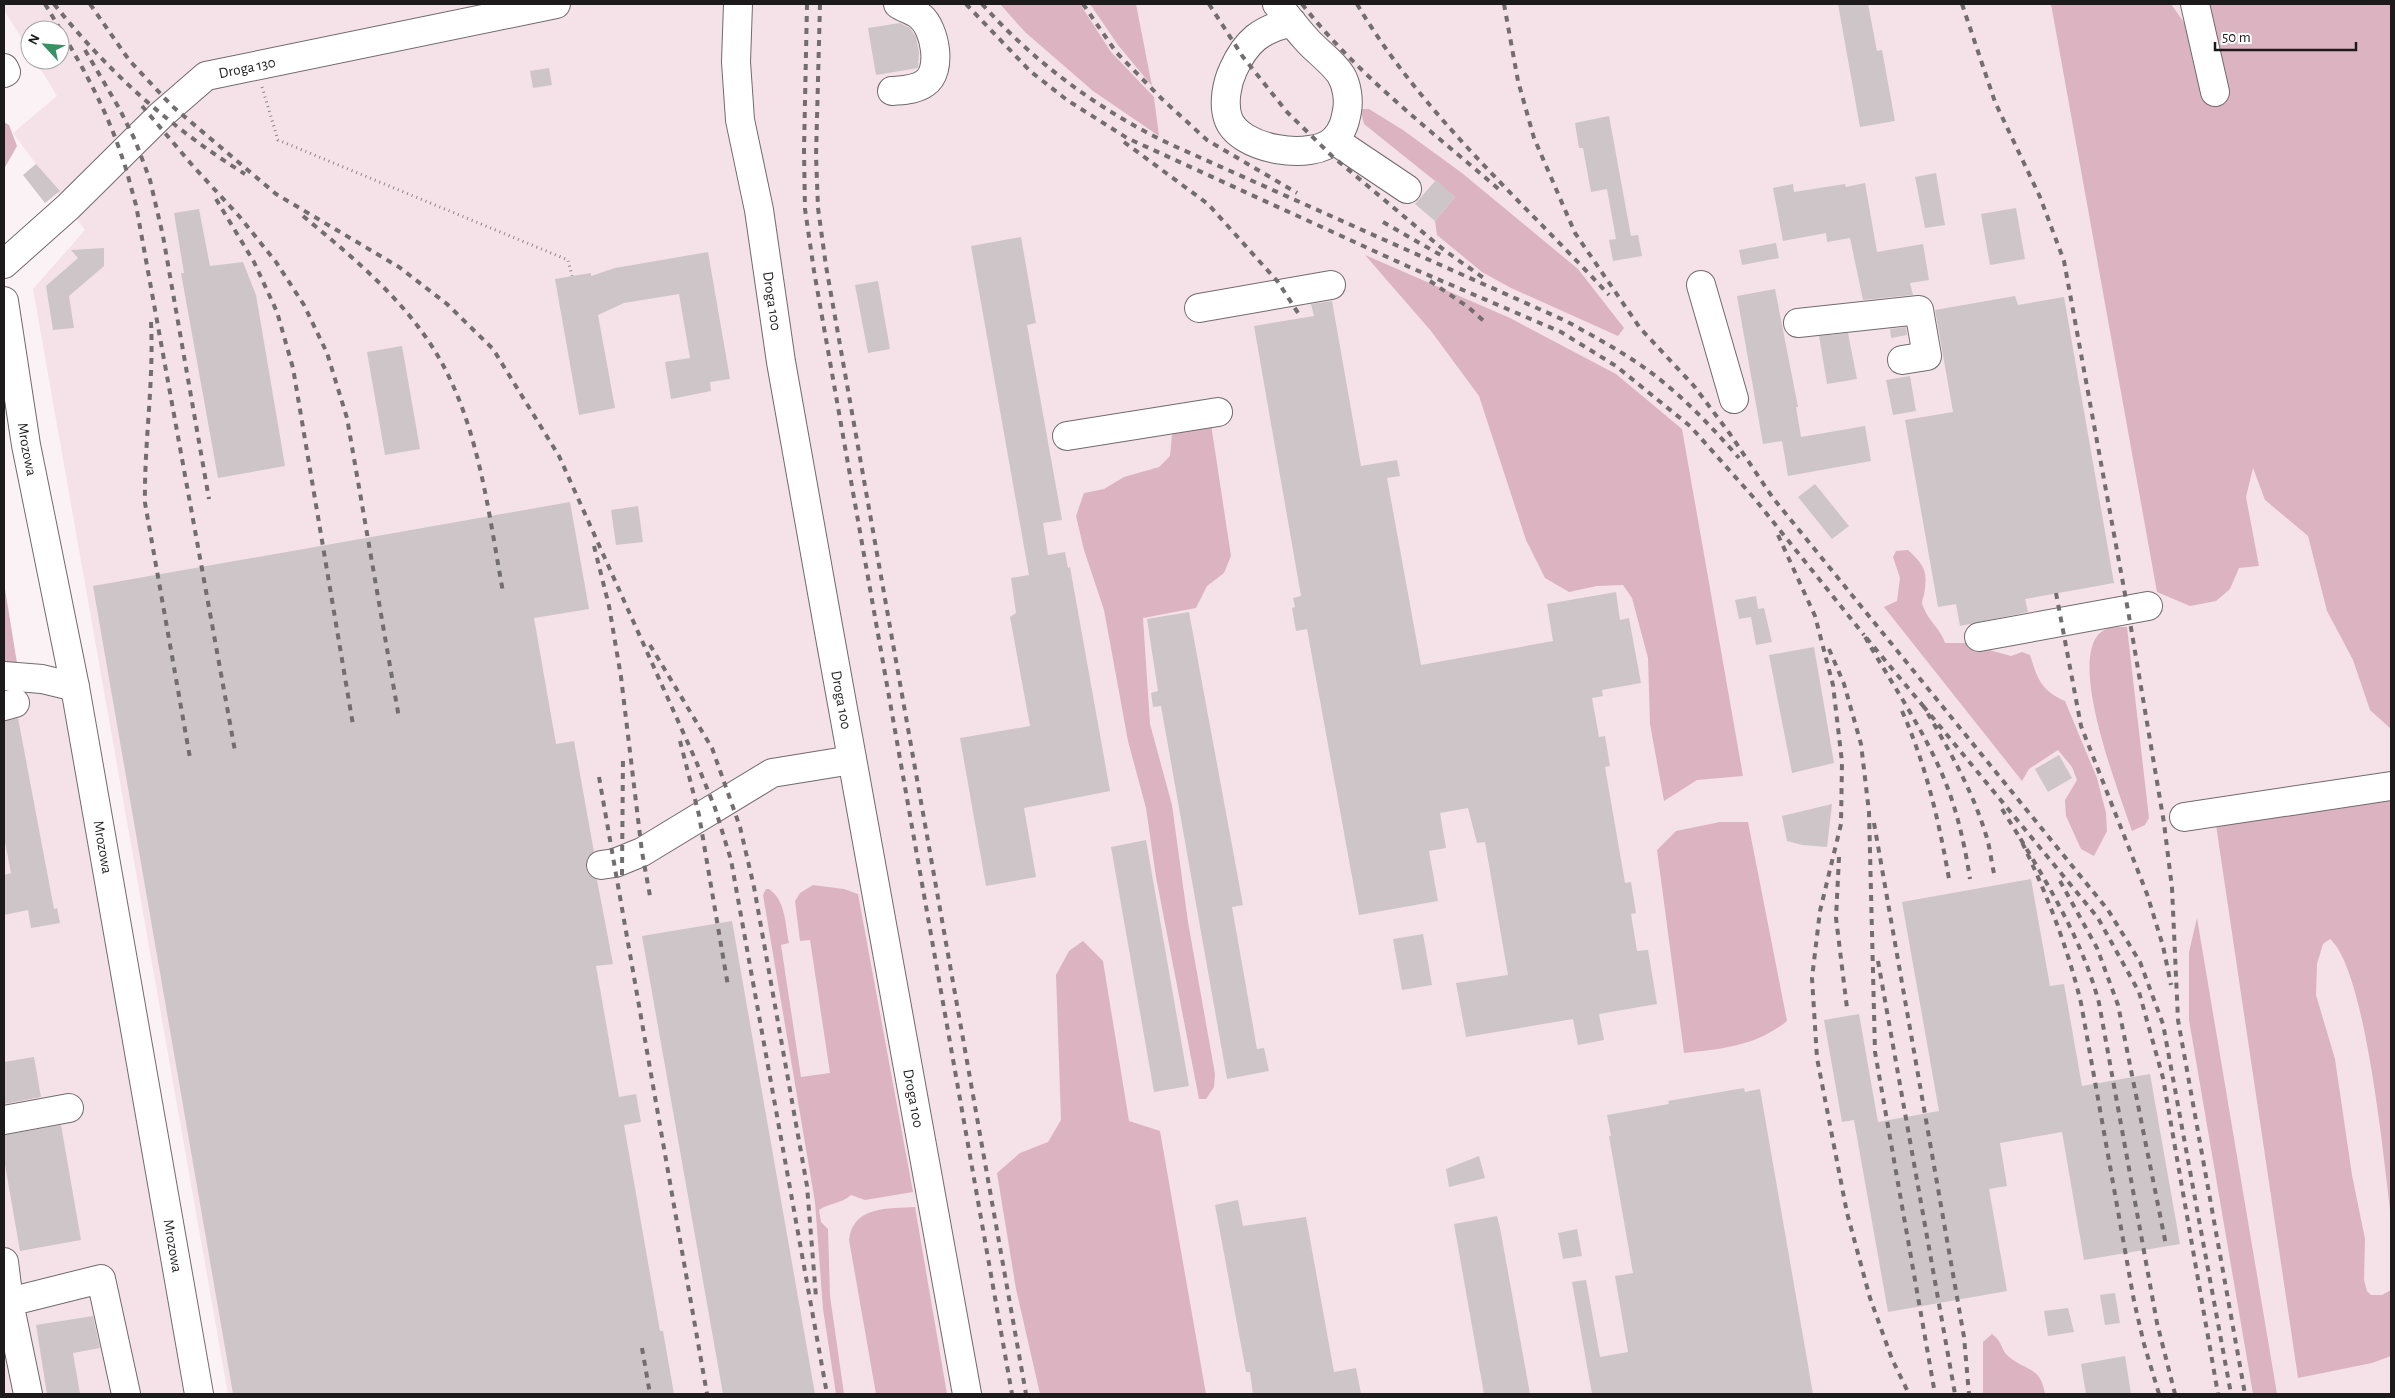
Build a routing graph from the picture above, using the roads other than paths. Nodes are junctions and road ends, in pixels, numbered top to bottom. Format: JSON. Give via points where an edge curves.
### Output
{"nodes":[{"id":1,"x":556,"y":4,"type":"edge"},
{"id":2,"x":738,"y":4,"type":"edge"},
{"id":3,"x":898,"y":4,"type":"edge"},
{"id":4,"x":2195,"y":4,"type":"edge"},
{"id":5,"x":1284,"y":13,"type":"edge"},
{"id":6,"x":4,"y":68,"type":"edge"},
{"id":7,"x":4,"y":73,"type":"edge"},
{"id":8,"x":892,"y":91,"type":"dead end"},
{"id":9,"x":2215,"y":92,"type":"dead end"},
{"id":10,"x":1334,"y":140,"type":"junction"},
{"id":11,"x":1407,"y":189,"type":"dead end"},
{"id":12,"x":4,"y":264,"type":"edge"},
{"id":13,"x":1330,"y":285,"type":"dead end"},
{"id":14,"x":1701,"y":285,"type":"dead end"},
{"id":15,"x":4,"y":301,"type":"edge"},
{"id":16,"x":1200,"y":308,"type":"dead end"},
{"id":17,"x":1798,"y":323,"type":"dead end"},
{"id":18,"x":1902,"y":360,"type":"dead end"},
{"id":19,"x":1734,"y":399,"type":"dead end"},
{"id":20,"x":1218,"y":412,"type":"dead end"},
{"id":21,"x":1067,"y":436,"type":"dead end"},
{"id":22,"x":2148,"y":606,"type":"dead end"},
{"id":23,"x":1979,"y":636,"type":"dead end"},
{"id":24,"x":4,"y":676,"type":"edge"},
{"id":25,"x":76,"y":687,"type":"junction"},
{"id":26,"x":852,"y":760,"type":"junction"},
{"id":27,"x":2391,"y":786,"type":"edge"},
{"id":28,"x":2184,"y":817,"type":"dead end"},
{"id":29,"x":601,"y":865,"type":"dead end"},
{"id":30,"x":69,"y":1108,"type":"dead end"},
{"id":31,"x":4,"y":1120,"type":"edge"},
{"id":32,"x":4,"y":1262,"type":"edge"},
{"id":33,"x":6,"y":1303,"type":"edge"},
{"id":34,"x":28,"y":1394,"type":"edge"},
{"id":35,"x":126,"y":1394,"type":"edge"},
{"id":36,"x":199,"y":1394,"type":"edge"},
{"id":37,"x":967,"y":1394,"type":"edge"}],
"edges":[{"from":1,"to":12,"type":"street","name":"Droga 130","via":[[206,76]]},
{"from":2,"to":26,"type":"street","name":"Droga 100","via":[[736,62],[740,120],[759,210],[781,362]]},
{"from":3,"to":8,"type":"street","via":[[922,18],[930,28],[935,68],[932,77],[920,87]]},
{"from":4,"to":9,"type":"street"},
{"from":5,"to":10,"type":"street","via":[[1340,74],[1346,88],[1348,106],[1344,126]]},
{"from":5,"to":10,"type":"street","via":[[1241,53],[1226,97],[1228,119],[1242,136],[1260,145],[1282,150],[1318,148]]},
{"from":6,"to":7,"type":"street"},
{"from":10,"to":11,"type":"street"},
{"from":13,"to":16,"type":"street"},
{"from":14,"to":19,"type":"street"},
{"from":15,"to":25,"type":"street","name":"Mrozowa","via":[[26,445]]},
{"from":17,"to":18,"type":"street","via":[[1919,310],[1927,356]]},
{"from":20,"to":21,"type":"street"},
{"from":22,"to":23,"type":"street"},
{"from":24,"to":25,"type":"street","via":[[42,679]]},
{"from":25,"to":36,"type":"street","name":"Mrozowa"},
{"from":26,"to":29,"type":"street","via":[[772,773],[642,852]]},
{"from":26,"to":37,"type":"street","name":"Droga 100"},
{"from":27,"to":28,"type":"street"},
{"from":30,"to":31,"type":"street"},
{"from":32,"to":33,"type":"street"},
{"from":33,"to":34,"type":"street"},
{"from":33,"to":35,"type":"street","via":[[101,1279]]}]}
